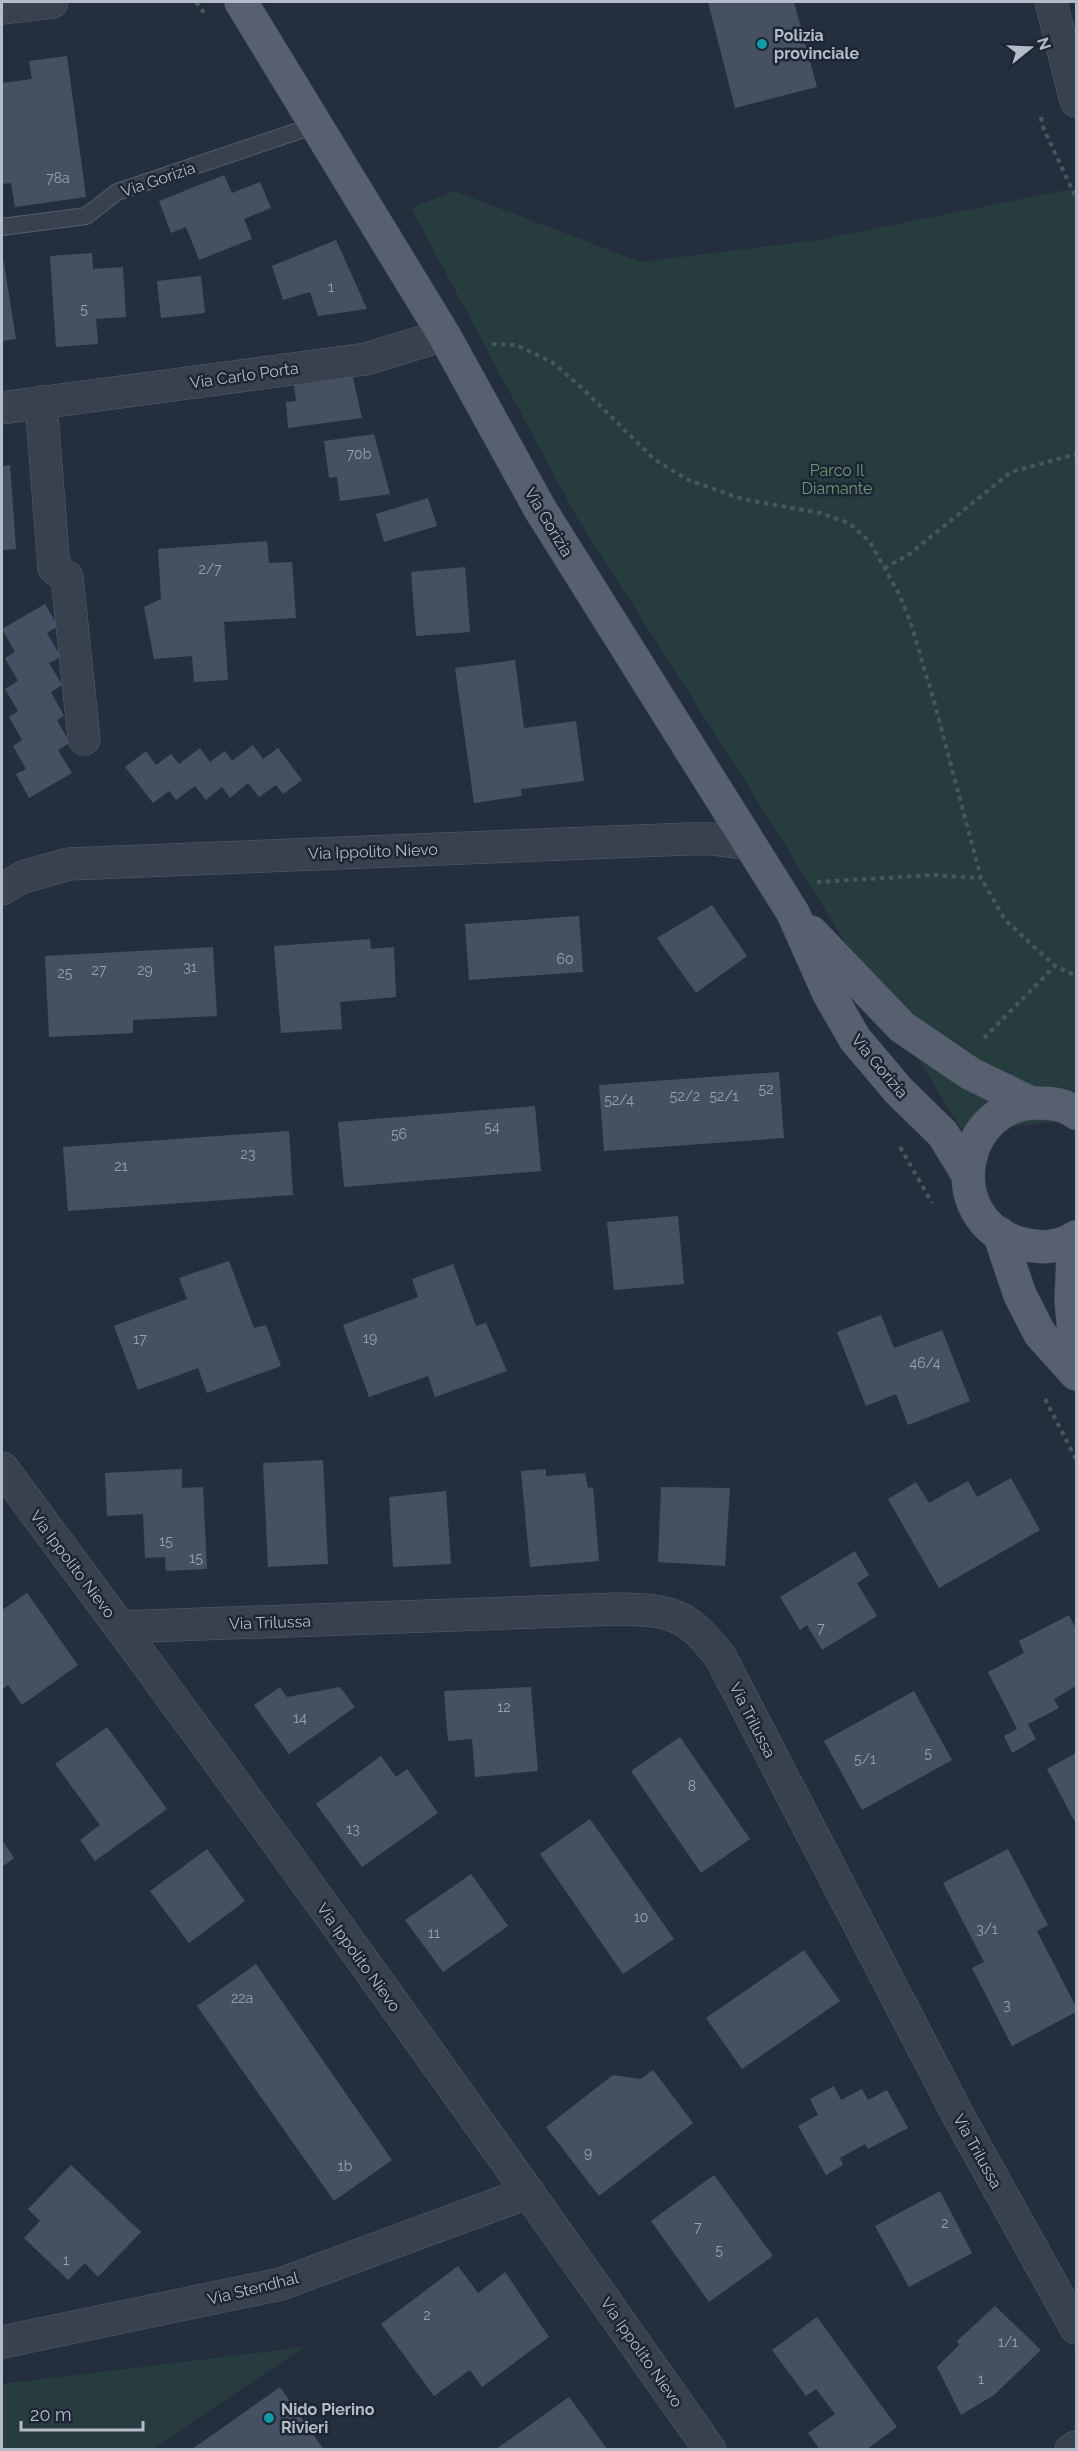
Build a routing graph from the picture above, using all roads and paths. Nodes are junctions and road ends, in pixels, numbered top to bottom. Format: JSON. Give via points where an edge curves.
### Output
{"nodes":[{"id":1,"x":52,"y":2,"type":"edge"},
{"id":2,"x":241,"y":2,"type":"edge"},
{"id":3,"x":1051,"y":2,"type":"edge"},
{"id":4,"x":2,"y":8,"type":"edge"},
{"id":5,"x":1077,"y":101,"type":"edge"},
{"id":6,"x":316,"y":125,"type":"junction"},
{"id":7,"x":2,"y":227,"type":"edge"},
{"id":8,"x":451,"y":348,"type":"junction"},
{"id":9,"x":41,"y":402,"type":"junction"},
{"id":10,"x":2,"y":408,"type":"edge"},
{"id":11,"x":1077,"y":454,"type":"edge"},
{"id":12,"x":884,"y":568,"type":"junction"},
{"id":13,"x":84,"y":739,"type":"dead end"},
{"id":14,"x":749,"y":844,"type":"junction"},
{"id":15,"x":981,"y":878,"type":"junction"},
{"id":16,"x":2,"y":889,"type":"edge"},
{"id":17,"x":785,"y":901,"type":"junction"},
{"id":18,"x":1077,"y":976,"type":"edge"},
{"id":19,"x":1029,"y":1102,"type":"junction"},
{"id":20,"x":1077,"y":1113,"type":"edge"},
{"id":21,"x":968,"y":1175,"type":"junction"},
{"id":22,"x":999,"y":1233,"type":"junction"},
{"id":23,"x":1075,"y":1238,"type":"edge"},
{"id":24,"x":1077,"y":1356,"type":"edge"},
{"id":25,"x":1077,"y":1374,"type":"edge"},
{"id":26,"x":2,"y":1468,"type":"edge"},
{"id":27,"x":121,"y":1627,"type":"junction"},
{"id":28,"x":529,"y":2192,"type":"junction"},
{"id":29,"x":1077,"y":2328,"type":"edge"},
{"id":30,"x":2,"y":2342,"type":"edge"},
{"id":31,"x":1077,"y":2447,"type":"edge"},
{"id":32,"x":710,"y":2450,"type":"edge"},
{"id":33,"x":1071,"y":2450,"type":"edge"}],
"edges":[{"from":1,"to":4,"type":"street"},
{"from":2,"to":6,"type":"main road","name":"Via Gorizia"},
{"from":3,"to":5,"type":"street"},
{"from":6,"to":7,"type":"lane","name":"Via Gorizia","via":[[117,192],[86,216]]},
{"from":6,"to":8,"type":"main road","name":"Via Gorizia"},
{"from":8,"to":9,"type":"street","name":"Via Carlo Porta"},
{"from":8,"to":12,"type":"path","via":[[516,345],[552,362],[654,459],[688,480],[742,499],[820,513],[849,524],[870,542]]},
{"from":8,"to":14,"type":"main road","name":"Via Gorizia","via":[[540,509]]},
{"from":9,"to":10,"type":"street","name":"Via Carlo Porta"},
{"from":9,"to":13,"type":"street","via":[[54,568],[67,577]]},
{"from":11,"to":12,"type":"path","via":[[1011,472],[907,556]]},
{"from":12,"to":15,"type":"path","via":[[910,621]]},
{"from":14,"to":16,"type":"street","name":"Via Ippolito Nievo","via":[[687,838],[69,864],[23,877]]},
{"from":14,"to":17,"type":"main road","name":"Via Gorizia"},
{"from":15,"to":17,"type":"path","via":[[933,875],[818,881]]},
{"from":15,"to":18,"type":"path","via":[[1005,920],[1055,966]]},
{"from":17,"to":19,"type":"main road","name":"Via Gorizia","via":[[902,1028],[971,1074]]},
{"from":17,"to":21,"type":"main road","name":"Via Gorizia","via":[[855,1039],[898,1091],[943,1134]]},
{"from":19,"to":20,"type":"main road","via":[[1052,1103]]},
{"from":19,"to":21,"type":"main road","via":[[1007,1110],[989,1123],[975,1142]]},
{"from":21,"to":22,"type":"main road","via":[[975,1208],[989,1227]]},
{"from":22,"to":23,"type":"main road","via":[[1030,1246],[1053,1246]]},
{"from":22,"to":25,"type":"main road","via":[[1020,1295],[1040,1334]]},
{"from":23,"to":24,"type":"main road","via":[[1071,1299]]},
{"from":26,"to":27,"type":"street","name":"Via Ippolito Nievo"},
{"from":27,"to":28,"type":"street","name":"Via Ippolito Nievo"},
{"from":27,"to":29,"type":"street","name":"Via Trilussa","via":[[618,1609],[652,1610],[680,1617],[703,1633],[721,1658],[959,2117]]},
{"from":28,"to":30,"type":"street","name":"Via Stendhal","via":[[281,2284]]},
{"from":28,"to":32,"type":"street","name":"Via Ippolito Nievo"},
{"from":31,"to":33,"type":"street"}]}
